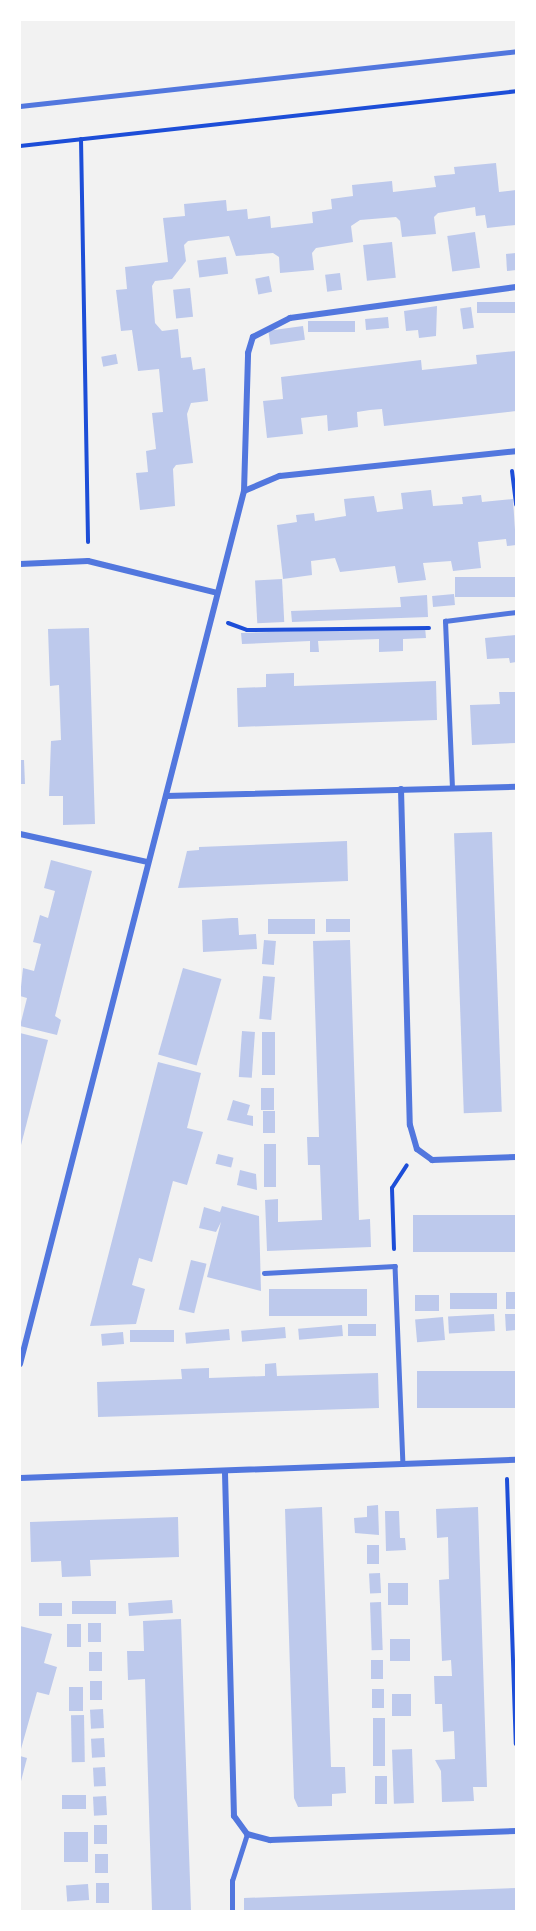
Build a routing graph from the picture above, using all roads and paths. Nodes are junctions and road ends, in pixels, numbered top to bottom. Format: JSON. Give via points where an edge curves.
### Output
{"nodes":[{"id":1,"x":516,"y":51,"type":"edge"},
{"id":2,"x":516,"y":91,"type":"edge"},
{"id":3,"x":20,"y":106,"type":"edge"},
{"id":4,"x":81,"y":139,"type":"junction"},
{"id":5,"x":20,"y":146,"type":"edge"},
{"id":6,"x":516,"y":287,"type":"edge"},
{"id":7,"x":513,"y":452,"type":"edge"},
{"id":8,"x":244,"y":491,"type":"junction"},
{"id":9,"x":516,"y":505,"type":"edge"},
{"id":10,"x":88,"y":561,"type":"junction"},
{"id":11,"x":20,"y":564,"type":"edge"},
{"id":12,"x":217,"y":593,"type":"junction"},
{"id":13,"x":516,"y":612,"type":"edge"},
{"id":14,"x":210,"y":617,"type":"junction"},
{"id":15,"x":446,"y":627,"type":"junction"},
{"id":16,"x":516,"y":787,"type":"edge"},
{"id":17,"x":452,"y":788,"type":"junction"},
{"id":18,"x":401,"y":789,"type":"junction"},
{"id":19,"x":166,"y":796,"type":"junction"},
{"id":20,"x":20,"y":834,"type":"edge"},
{"id":21,"x":147,"y":862,"type":"junction"},
{"id":22,"x":417,"y":1149,"type":"junction"},
{"id":23,"x":516,"y":1157,"type":"edge"},
{"id":24,"x":395,"y":1266,"type":"junction"},
{"id":25,"x":264,"y":1273,"type":"dead end"},
{"id":26,"x":20,"y":1364,"type":"edge"},
{"id":27,"x":507,"y":1461,"type":"junction"},
{"id":28,"x":516,"y":1461,"type":"edge"},
{"id":29,"x":403,"y":1464,"type":"junction"},
{"id":30,"x":225,"y":1473,"type":"junction"},
{"id":31,"x":20,"y":1478,"type":"edge"},
{"id":32,"x":516,"y":1744,"type":"edge"},
{"id":33,"x":516,"y":1831,"type":"edge"},
{"id":34,"x":247,"y":1834,"type":"junction"},
{"id":35,"x":232,"y":1911,"type":"edge"}],
"edges":[{"from":1,"to":3,"type":"lane"},
{"from":2,"to":4,"type":"path"},
{"from":4,"to":5,"type":"path"},
{"from":4,"to":10,"type":"path"},
{"from":6,"to":8,"type":"street","via":[[290,318],[253,337],[248,353]]},
{"from":7,"to":8,"type":"street","via":[[280,476]]},
{"from":7,"to":9,"type":"path"},
{"from":8,"to":12,"type":"street"},
{"from":10,"to":11,"type":"street"},
{"from":10,"to":12,"type":"street"},
{"from":12,"to":14,"type":"street"},
{"from":13,"to":15,"type":"lane","via":[[445,621]]},
{"from":14,"to":15,"type":"path","via":[[247,630]]},
{"from":14,"to":19,"type":"street"},
{"from":15,"to":17,"type":"lane"},
{"from":16,"to":17,"type":"street"},
{"from":17,"to":18,"type":"street"},
{"from":18,"to":19,"type":"street"},
{"from":18,"to":22,"type":"street","via":[[410,1125]]},
{"from":19,"to":21,"type":"street"},
{"from":20,"to":21,"type":"street"},
{"from":21,"to":26,"type":"street"},
{"from":22,"to":23,"type":"street","via":[[432,1160]]},
{"from":22,"to":24,"type":"path","via":[[392,1188]]},
{"from":24,"to":25,"type":"lane"},
{"from":24,"to":29,"type":"lane"},
{"from":27,"to":28,"type":"street"},
{"from":27,"to":29,"type":"street"},
{"from":27,"to":32,"type":"path"},
{"from":29,"to":30,"type":"street"},
{"from":30,"to":31,"type":"street"},
{"from":30,"to":34,"type":"street","via":[[234,1816]]},
{"from":33,"to":34,"type":"street","via":[[270,1840]]},
{"from":34,"to":35,"type":"lane","via":[[231,1881]]}]}
